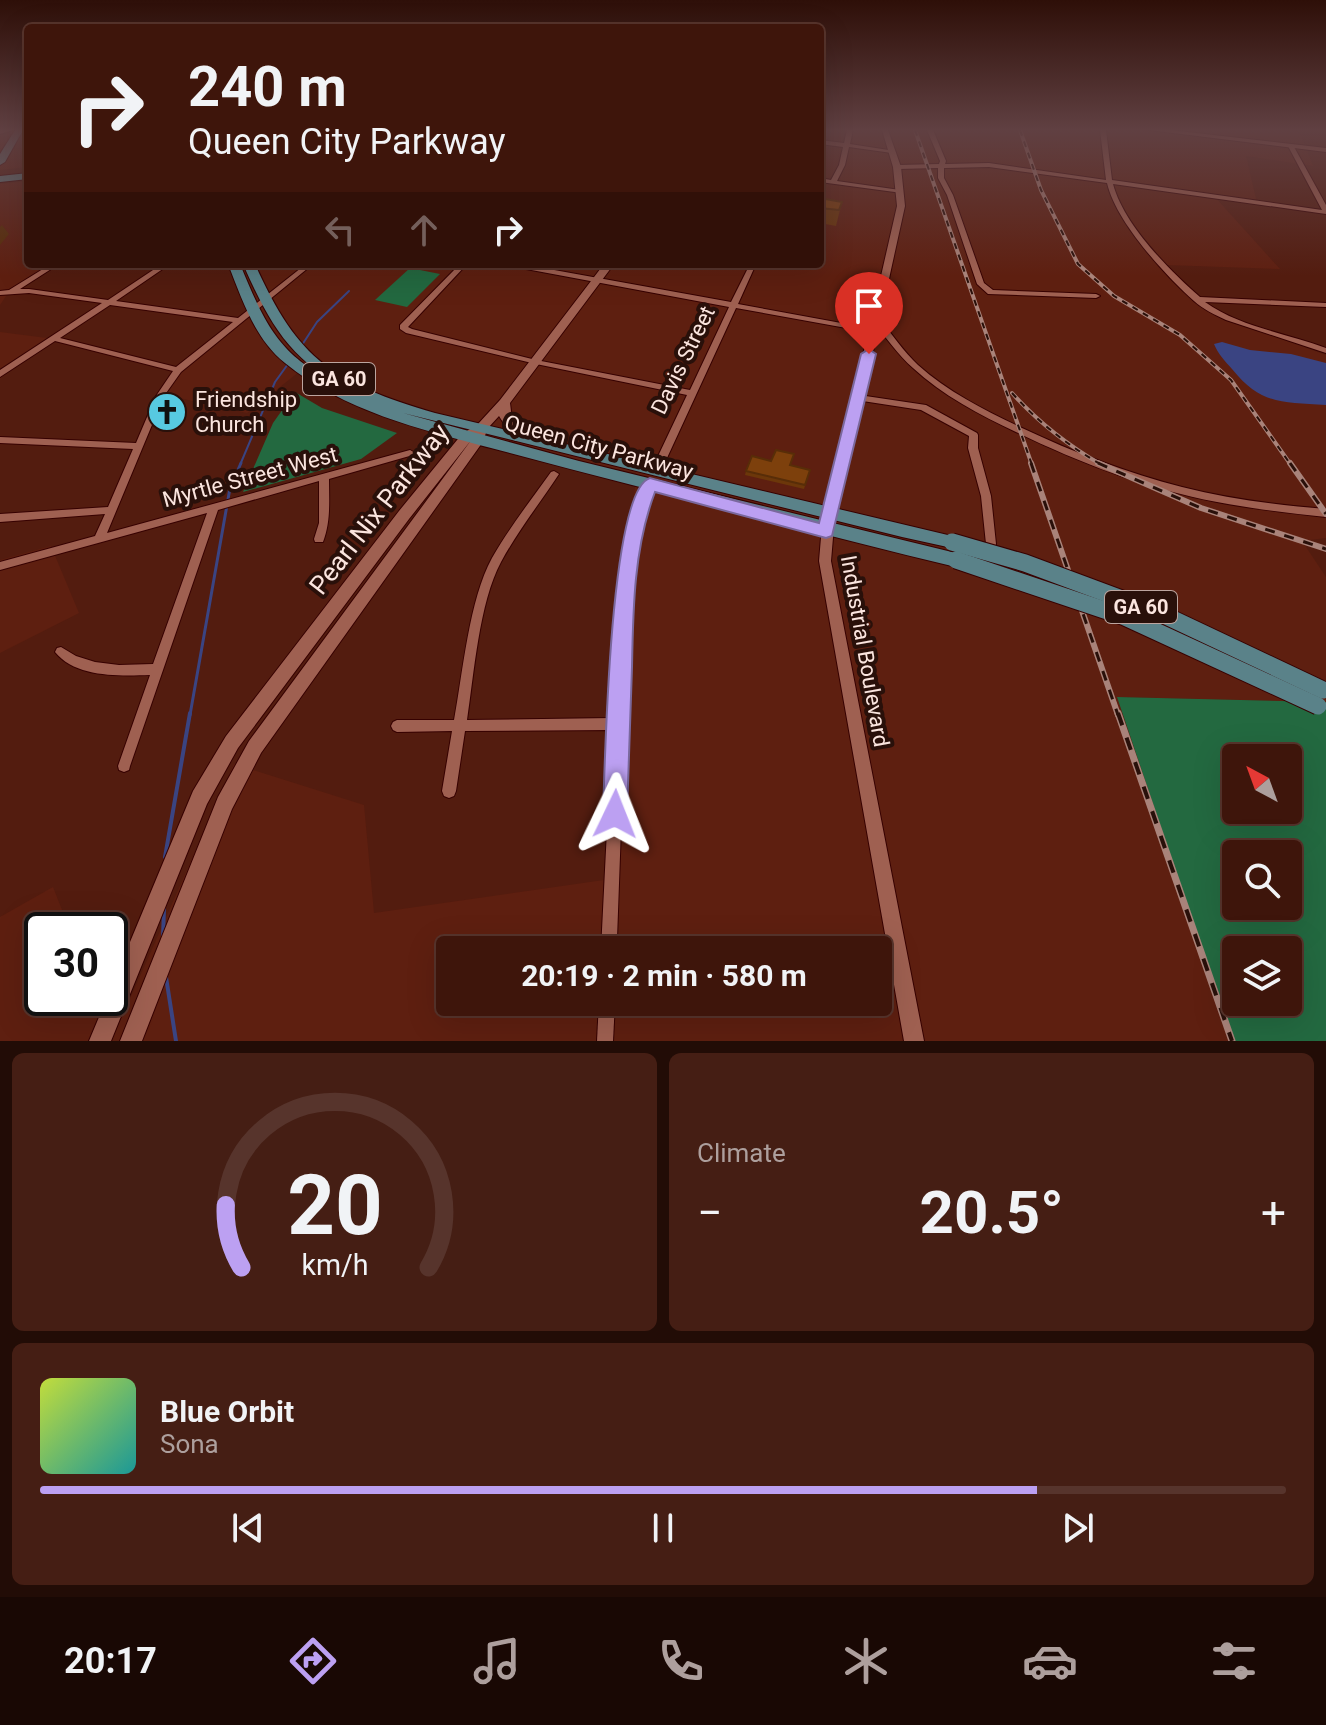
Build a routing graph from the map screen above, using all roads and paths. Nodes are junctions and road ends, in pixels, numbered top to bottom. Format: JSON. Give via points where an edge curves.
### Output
{"nodes":[{"id":1,"x":835,"y":179,"type":"edge"},
{"id":2,"x":898,"y":179,"type":"edge"},
{"id":3,"x":942,"y":179,"type":"edge"},
{"id":4,"x":1086,"y":179,"type":"edge"},
{"id":5,"x":1110,"y":179,"type":"edge"},
{"id":6,"x":1308,"y":179,"type":"edge"},
{"id":7,"x":824,"y":181,"type":"edge"},
{"id":8,"x":833,"y":182,"type":"junction"},
{"id":9,"x":1111,"y":182,"type":"junction"},
{"id":10,"x":900,"y":192,"type":"junction"},
{"id":11,"x":1326,"y":212,"type":"edge"},
{"id":12,"x":50,"y":268,"type":"edge"},
{"id":13,"x":161,"y":268,"type":"edge"},
{"id":14,"x":236,"y":268,"type":"edge"},
{"id":15,"x":251,"y":268,"type":"edge"},
{"id":16,"x":305,"y":268,"type":"edge"},
{"id":17,"x":460,"y":268,"type":"edge"},
{"id":18,"x":530,"y":268,"type":"edge"},
{"id":19,"x":606,"y":268,"type":"edge"},
{"id":20,"x":751,"y":268,"type":"edge"},
{"id":21,"x":291,"y":279,"type":"junction"},
{"id":22,"x":597,"y":281,"type":"junction"},
{"id":23,"x":259,"y":286,"type":"junction"},
{"id":24,"x":11,"y":292,"type":"junction"},
{"id":25,"x":0,"y":293,"type":"edge"},
{"id":26,"x":1096,"y":296,"type":"dead end"},
{"id":27,"x":1196,"y":299,"type":"junction"},
{"id":28,"x":108,"y":303,"type":"junction"},
{"id":29,"x":734,"y":305,"type":"junction"},
{"id":30,"x":1326,"y":305,"type":"edge"},
{"id":31,"x":258,"y":306,"type":"junction"},
{"id":32,"x":237,"y":320,"type":"junction"},
{"id":33,"x":876,"y":320,"type":"junction"},
{"id":34,"x":874,"y":331,"type":"junction"},
{"id":35,"x":55,"y":339,"type":"junction"},
{"id":36,"x":1326,"y":351,"type":"edge"},
{"id":37,"x":536,"y":362,"type":"junction"},
{"id":38,"x":178,"y":370,"type":"junction"},
{"id":39,"x":0,"y":374,"type":"edge"},
{"id":40,"x":691,"y":393,"type":"junction"},
{"id":41,"x":859,"y":398,"type":"junction"},
{"id":42,"x":504,"y":403,"type":"junction"},
{"id":43,"x":476,"y":435,"type":"junction"},
{"id":44,"x":519,"y":438,"type":"junction"},
{"id":45,"x":0,"y":440,"type":"edge"},
{"id":46,"x":139,"y":446,"type":"junction"},
{"id":47,"x":410,"y":453,"type":"dead end"},
{"id":48,"x":554,"y":474,"type":"dead end"},
{"id":49,"x":653,"y":478,"type":"junction"},
{"id":50,"x":324,"y":479,"type":"junction"},
{"id":51,"x":213,"y":509,"type":"junction"},
{"id":52,"x":111,"y":510,"type":"junction"},
{"id":53,"x":1326,"y":513,"type":"edge"},
{"id":54,"x":0,"y":518,"type":"edge"},
{"id":55,"x":827,"y":523,"type":"junction"},
{"id":56,"x":99,"y":539,"type":"junction"},
{"id":57,"x":319,"y":539,"type":"dead end"},
{"id":58,"x":991,"y":544,"type":"dead end"},
{"id":59,"x":0,"y":566,"type":"edge"},
{"id":60,"x":61,"y":652,"type":"dead end"},
{"id":61,"x":157,"y":669,"type":"junction"},
{"id":62,"x":1323,"y":699,"type":"edge"},
{"id":63,"x":461,"y":724,"type":"junction"},
{"id":64,"x":619,"y":724,"type":"junction"},
{"id":65,"x":397,"y":726,"type":"dead end"},
{"id":66,"x":124,"y":766,"type":"dead end"},
{"id":67,"x":449,"y":791,"type":"dead end"},
{"id":68,"x":610,"y":936,"type":"edge"},
{"id":69,"x":892,"y":954,"type":"edge"},
{"id":70,"x":899,"y":954,"type":"junction"},
{"id":71,"x":606,"y":1016,"type":"edge"},
{"id":72,"x":100,"y":1041,"type":"edge"},
{"id":73,"x":131,"y":1041,"type":"edge"},
{"id":74,"x":605,"y":1041,"type":"edge"},
{"id":75,"x":914,"y":1041,"type":"edge"}],
"edges":[{"from":1,"to":8,"type":"street"},
{"from":2,"to":10,"type":"street","name":"Industrial Boulevard"},
{"from":3,"to":26,"type":"street","via":[[981,284],[991,292]]},
{"from":4,"to":9,"type":"street"},
{"from":5,"to":9,"type":"street"},
{"from":6,"to":11,"type":"street"},
{"from":7,"to":8,"type":"street"},
{"from":8,"to":10,"type":"street"},
{"from":9,"to":11,"type":"street"},
{"from":9,"to":27,"type":"street","via":[[1115,202],[1128,222]]},
{"from":10,"to":33,"type":"street","name":"Industrial Boulevard","via":[[898,225]]},
{"from":12,"to":24,"type":"street"},
{"from":13,"to":28,"type":"street"},
{"from":14,"to":31,"type":"main road","name":"Queen City Parkway","number":"GA 60"},
{"from":15,"to":23,"type":"main road","name":"Queen City Parkway","number":"GA 60"},
{"from":16,"to":21,"type":"street"},
{"from":17,"to":37,"type":"street","via":[[403,327]]},
{"from":18,"to":22,"type":"street"},
{"from":19,"to":22,"type":"main road"},
{"from":20,"to":29,"type":"street","name":"Davis Street"},
{"from":21,"to":23,"type":"street"},
{"from":21,"to":31,"type":"street"},
{"from":22,"to":29,"type":"street"},
{"from":22,"to":37,"type":"main road"},
{"from":23,"to":31,"type":"main road","name":"Queen City Parkway","number":"GA 60"},
{"from":24,"to":25,"type":"street"},
{"from":24,"to":28,"type":"street"},
{"from":27,"to":30,"type":"street"},
{"from":27,"to":36,"type":"street","via":[[1242,323]]},
{"from":28,"to":32,"type":"street"},
{"from":28,"to":35,"type":"street"},
{"from":29,"to":34,"type":"street"},
{"from":29,"to":40,"type":"street","name":"Davis Street"},
{"from":31,"to":32,"type":"street"},
{"from":31,"to":43,"type":"main road","name":"Queen City Parkway","number":"GA 60","via":[[265,334],[285,357],[351,400],[387,415]]},
{"from":32,"to":38,"type":"street"},
{"from":33,"to":34,"type":"street","name":"Industrial Boulevard"},
{"from":33,"to":53,"type":"street","via":[[913,365],[933,380],[1012,427],[1090,462],[1198,496]]},
{"from":34,"to":41,"type":"street","name":"Industrial Boulevard"},
{"from":35,"to":38,"type":"street"},
{"from":35,"to":39,"type":"street"},
{"from":37,"to":40,"type":"street"},
{"from":37,"to":42,"type":"main road"},
{"from":38,"to":46,"type":"street","via":[[160,396]]},
{"from":40,"to":49,"type":"street","name":"Davis Street"},
{"from":41,"to":55,"type":"street","name":"Industrial Boulevard"},
{"from":41,"to":58,"type":"street","via":[[923,407],[974,435]]},
{"from":42,"to":43,"type":"main road"},
{"from":42,"to":44,"type":"main road","via":[[506,419]]},
{"from":43,"to":44,"type":"main road","name":"Queen City Parkway","number":"GA 60"},
{"from":43,"to":49,"type":"main road","name":"Queen City Parkway","number":"GA 60"},
{"from":43,"to":72,"type":"main road","name":"Pearl Nix Parkway","via":[[232,742],[200,798]]},
{"from":43,"to":73,"type":"main road","name":"Pearl Nix Parkway","via":[[255,747],[225,804]]},
{"from":44,"to":49,"type":"main road","name":"Queen City Parkway","number":"GA 60"},
{"from":45,"to":46,"type":"street"},
{"from":46,"to":52,"type":"street"},
{"from":47,"to":50,"type":"street","name":"Myrtle Street West"},
{"from":48,"to":63,"type":"street","via":[[491,572],[476,625]]},
{"from":49,"to":55,"type":"main road","name":"Queen City Parkway","number":"GA 60"},
{"from":49,"to":64,"type":"street","name":"Davis Street","via":[[630,548]]},
{"from":50,"to":51,"type":"street","name":"Myrtle Street West"},
{"from":50,"to":57,"type":"street"},
{"from":51,"to":56,"type":"street","name":"Myrtle Street West"},
{"from":51,"to":61,"type":"street"},
{"from":52,"to":54,"type":"street"},
{"from":52,"to":56,"type":"street"},
{"from":55,"to":62,"type":"main road","name":"Queen City Parkway","number":"GA 60","bridge":true,"via":[[954,551]]},
{"from":55,"to":70,"type":"street","name":"Industrial Boulevard","via":[[829,593]]},
{"from":56,"to":59,"type":"street","name":"Myrtle Street West"},
{"from":60,"to":61,"type":"street","via":[[77,664],[113,672]]},
{"from":61,"to":66,"type":"street"},
{"from":63,"to":64,"type":"street"},
{"from":63,"to":65,"type":"street"},
{"from":63,"to":67,"type":"street"},
{"from":64,"to":68,"type":"street","name":"Davis Street"},
{"from":69,"to":70,"type":"street"},
{"from":70,"to":75,"type":"street","name":"Industrial Boulevard"},
{"from":71,"to":74,"type":"street"}]}
